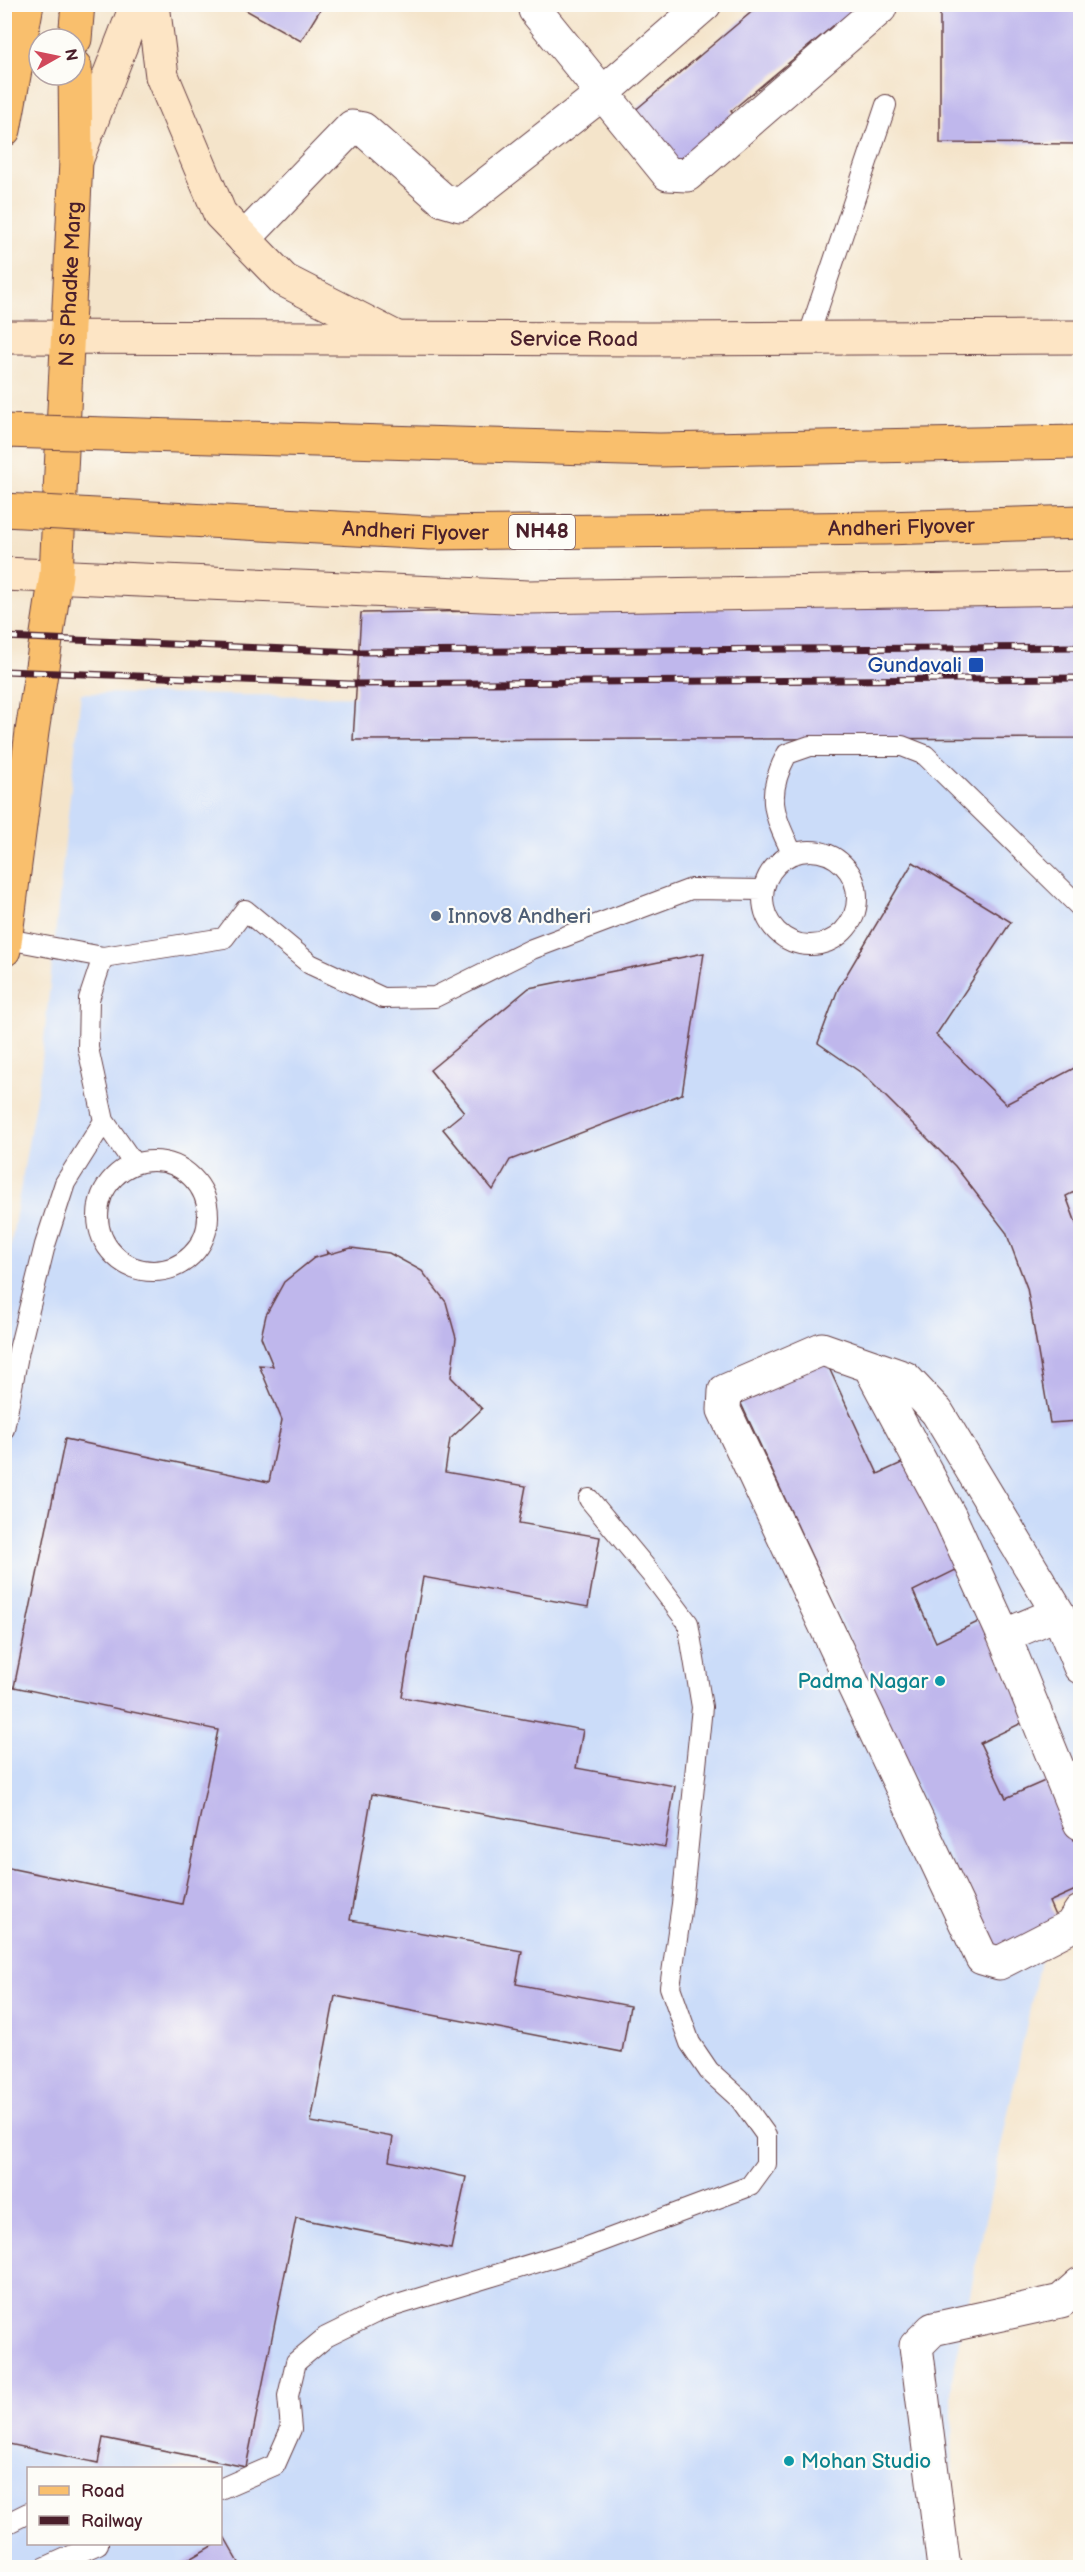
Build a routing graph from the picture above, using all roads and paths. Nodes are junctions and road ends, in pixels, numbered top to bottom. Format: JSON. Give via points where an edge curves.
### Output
{"nodes":[{"id":1,"x":137,"y":4,"type":"edge"},
{"id":2,"x":153,"y":4,"type":"edge"},
{"id":3,"x":705,"y":4,"type":"edge"},
{"id":4,"x":881,"y":4,"type":"edge"},
{"id":5,"x":535,"y":10,"type":"dead end"},
{"id":6,"x":25,"y":18,"type":"edge"},
{"id":7,"x":8,"y":77,"type":"edge"},
{"id":8,"x":76,"y":87,"type":"edge"},
{"id":9,"x":603,"y":93,"type":"junction"},
{"id":10,"x":886,"y":105,"type":"dead end"},
{"id":11,"x":4,"y":130,"type":"edge"},
{"id":12,"x":76,"y":161,"type":"junction"},
{"id":13,"x":244,"y":239,"type":"junction"},
{"id":14,"x":4,"y":337,"type":"edge"},
{"id":15,"x":1080,"y":337,"type":"edge"},
{"id":16,"x":68,"y":338,"type":"junction"},
{"id":17,"x":808,"y":338,"type":"junction"},
{"id":18,"x":400,"y":339,"type":"junction"},
{"id":19,"x":4,"y":431,"type":"edge"},
{"id":20,"x":1080,"y":442,"type":"edge"},
{"id":21,"x":4,"y":510,"type":"edge"},
{"id":22,"x":1080,"y":522,"type":"edge"},
{"id":23,"x":4,"y":574,"type":"edge"},
{"id":24,"x":56,"y":575,"type":"junction"},
{"id":25,"x":1080,"y":588,"type":"edge"},
{"id":26,"x":792,"y":853,"type":"junction"},
{"id":27,"x":763,"y":890,"type":"junction"},
{"id":28,"x":1080,"y":907,"type":"edge"},
{"id":29,"x":6,"y":944,"type":"edge"},
{"id":30,"x":103,"y":957,"type":"junction"},
{"id":31,"x":104,"y":1121,"type":"junction"},
{"id":32,"x":134,"y":1164,"type":"junction"},
{"id":33,"x":12,"y":1349,"type":"edge"},
{"id":34,"x":870,"y":1367,"type":"junction"},
{"id":35,"x":4,"y":1429,"type":"edge"},
{"id":36,"x":589,"y":1499,"type":"dead end"},
{"id":37,"x":1058,"y":1612,"type":"junction"},
{"id":38,"x":1004,"y":1636,"type":"junction"},
{"id":39,"x":1080,"y":1667,"type":"edge"},
{"id":40,"x":1080,"y":1823,"type":"edge"},
{"id":41,"x":1080,"y":1912,"type":"edge"},
{"id":42,"x":1080,"y":2284,"type":"edge"},
{"id":43,"x":222,"y":2488,"type":"edge"},
{"id":44,"x":27,"y":2513,"type":"edge"},
{"id":45,"x":4,"y":2525,"type":"edge"},
{"id":46,"x":96,"y":2545,"type":"edge"},
{"id":47,"x":44,"y":2568,"type":"edge"},
{"id":48,"x":944,"y":2568,"type":"edge"}],
"edges":[{"from":1,"to":12,"type":"street","name":"N S Phadke Marg"},
{"from":2,"to":13,"type":"street","via":[[162,76],[220,214]]},
{"from":3,"to":9,"type":"street"},
{"from":4,"to":9,"type":"street","via":[[687,175],[668,174]]},
{"from":5,"to":9,"type":"street"},
{"from":6,"to":7,"type":"main road"},
{"from":7,"to":11,"type":"main road"},
{"from":8,"to":12,"type":"main road"},
{"from":9,"to":13,"type":"street","via":[[460,205],[443,200],[363,129],[352,128]]},
{"from":10,"to":17,"type":"lane"},
{"from":12,"to":16,"type":"main road","name":"N S Phadke Marg"},
{"from":13,"to":18,"type":"street","via":[[284,280]]},
{"from":14,"to":16,"type":"street","name":"Service Road"},
{"from":15,"to":17,"type":"street","name":"Service Road"},
{"from":16,"to":18,"type":"street","name":"Service Road"},
{"from":16,"to":24,"type":"main road","name":"N S Phadke Marg"},
{"from":17,"to":18,"type":"street","name":"Service Road"},
{"from":19,"to":20,"type":"main road","bridge":true,"via":[[659,450]]},
{"from":21,"to":22,"type":"main road","name":"Andheri Flyover","number":"NH48","bridge":true,"via":[[430,533]]},
{"from":23,"to":24,"type":"street"},
{"from":24,"to":25,"type":"street","via":[[528,597]]},
{"from":24,"to":29,"type":"main road","name":"N S Phadke Marg"},
{"from":26,"to":27,"type":"lane","via":[[768,874]]},
{"from":26,"to":27,"type":"lane","via":[[824,852],[850,872],[857,903],[845,930],[819,944],[790,941],[768,920]]},
{"from":26,"to":28,"type":"lane","via":[[773,803],[774,778],[788,754],[810,746],[902,746],[926,755]]},
{"from":27,"to":30,"type":"lane","via":[[691,889],[532,949],[435,997],[382,998],[310,964],[245,910],[224,938]]},
{"from":29,"to":30,"type":"lane"},
{"from":30,"to":31,"type":"lane","via":[[89,999],[88,1048]]},
{"from":31,"to":32,"type":"lane"},
{"from":31,"to":33,"type":"lane","via":[[65,1183]]},
{"from":32,"to":32,"type":"lane","via":[[152,1160],[186,1171],[207,1202],[204,1238],[187,1259],[163,1271],[128,1266],[113,1255],[98,1222],[99,1203],[106,1187],[118,1173]]},
{"from":33,"to":35,"type":"lane"},
{"from":34,"to":37,"type":"street","via":[[905,1378],[937,1412]]},
{"from":34,"to":38,"type":"street","via":[[950,1517]]},
{"from":34,"to":41,"type":"street","via":[[822,1350],[725,1390],[724,1410],[982,1958],[999,1963],[1071,1926]]},
{"from":36,"to":43,"type":"lane","via":[[687,1623],[702,1707],[670,1988],[690,2043],[709,2071],[740,2099],[766,2135],[766,2164],[750,2186],[584,2248],[381,2310],[326,2337],[296,2362],[288,2396],[291,2429],[275,2465]]},
{"from":37,"to":38,"type":"street"},
{"from":37,"to":39,"type":"street"},
{"from":38,"to":40,"type":"street"},
{"from":42,"to":48,"type":"street","via":[[1061,2301],[933,2329],[916,2346]]},
{"from":44,"to":45,"type":"lane"},
{"from":46,"to":47,"type":"lane"}]}
